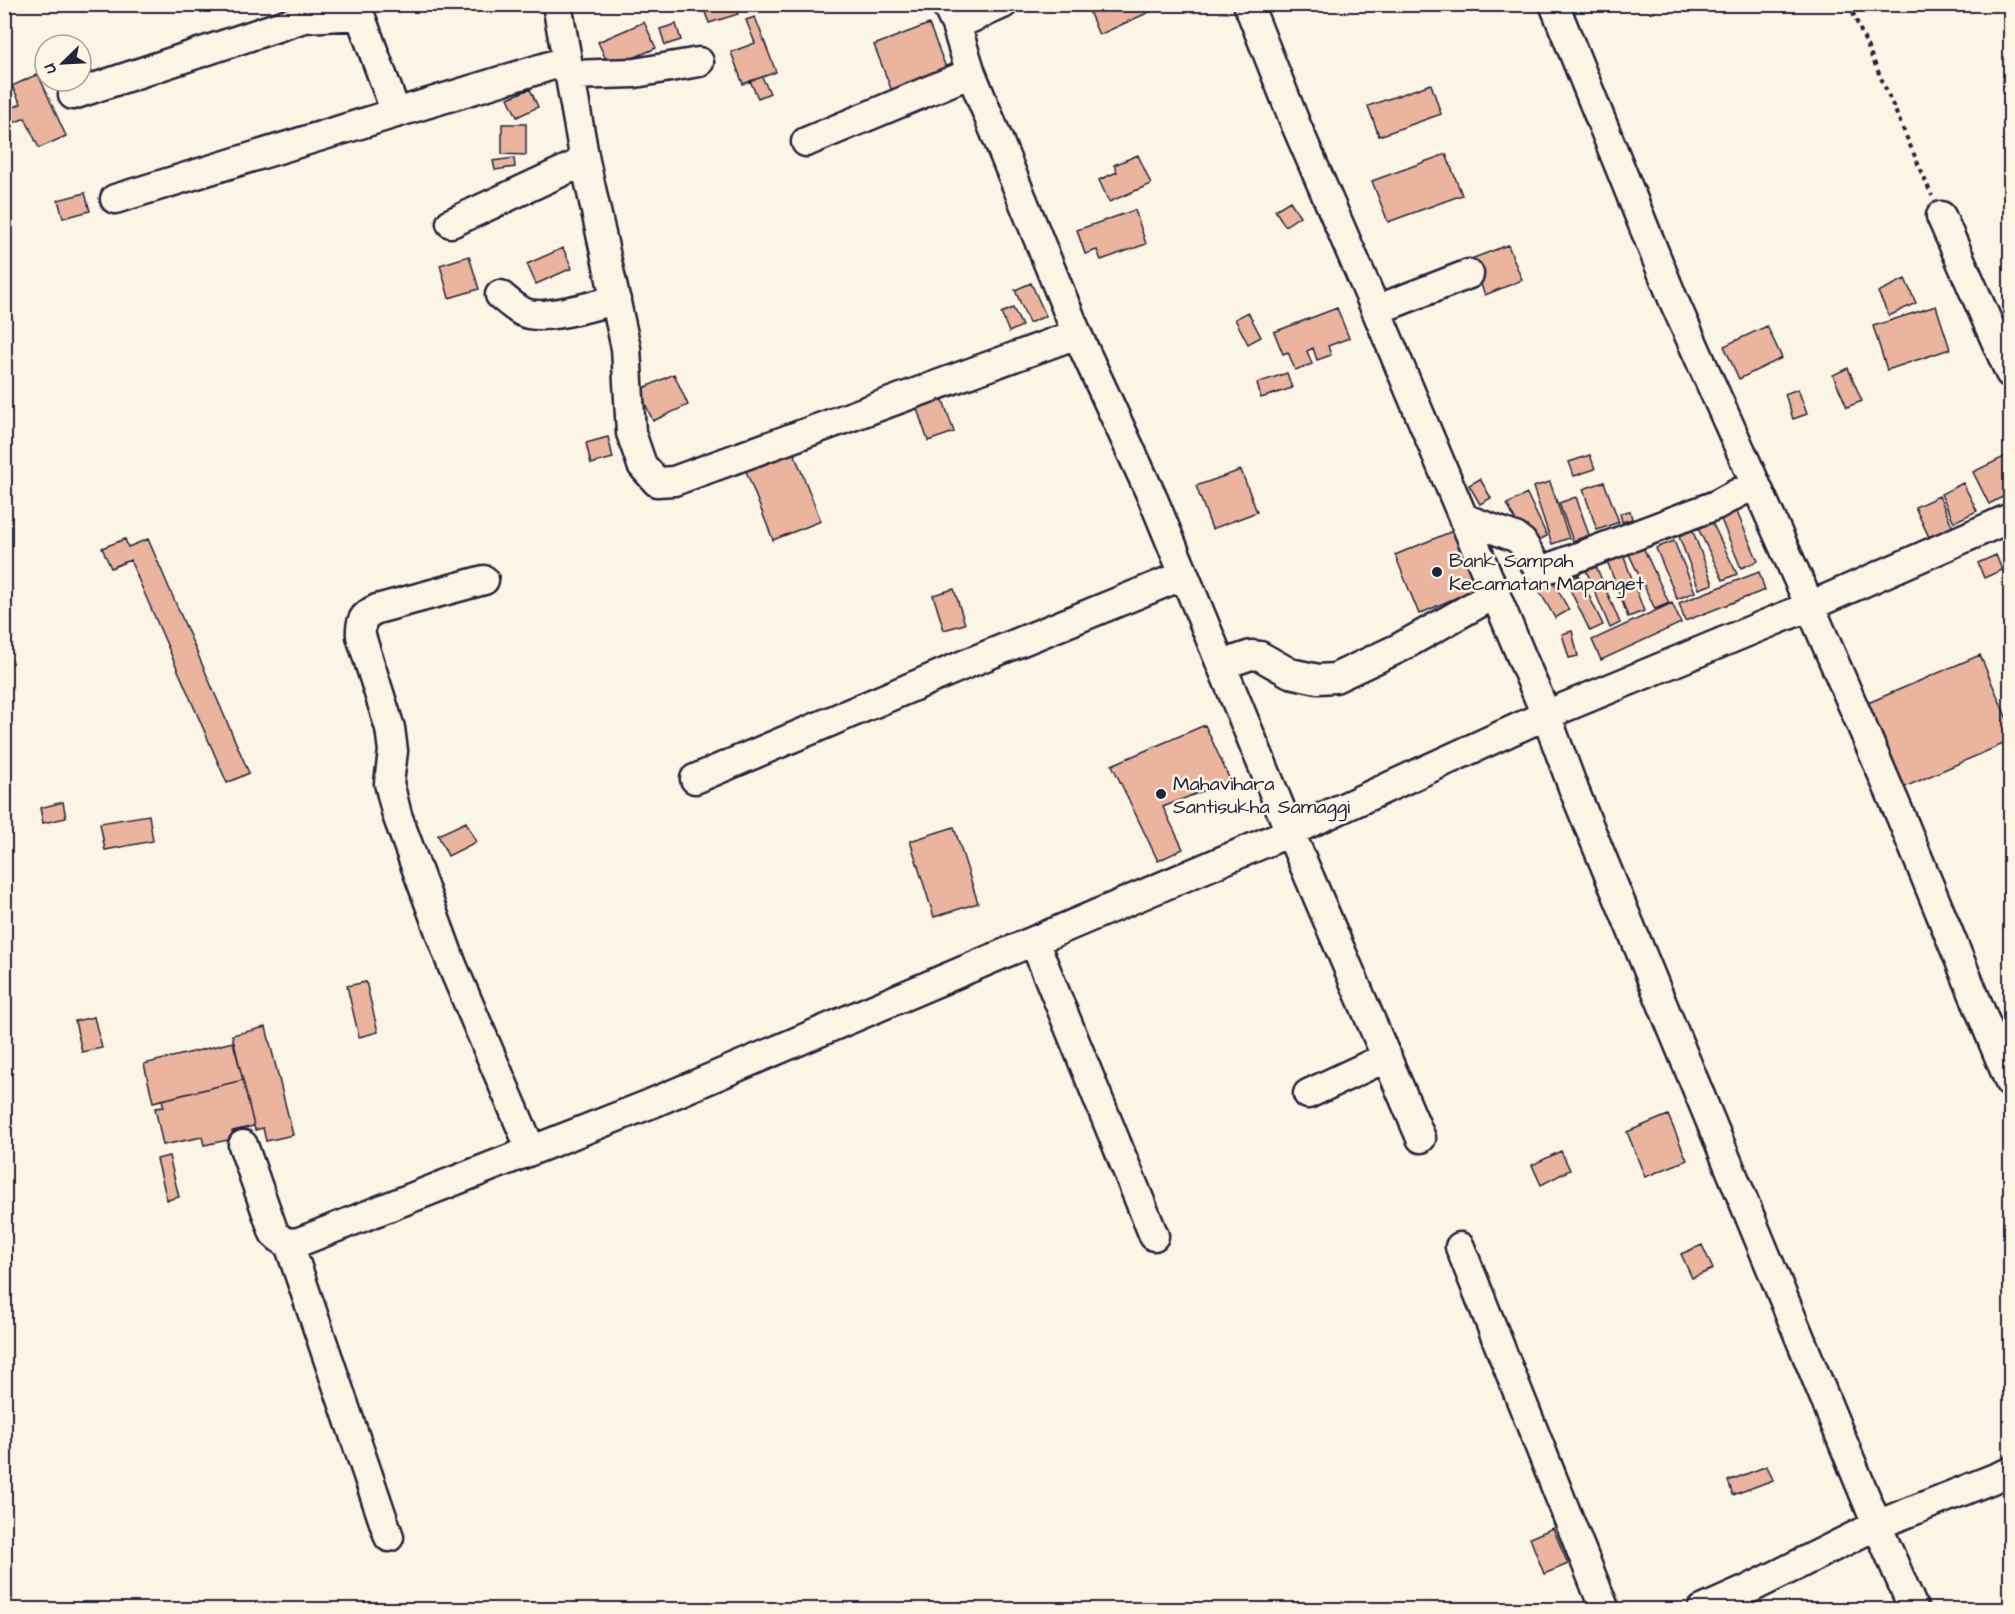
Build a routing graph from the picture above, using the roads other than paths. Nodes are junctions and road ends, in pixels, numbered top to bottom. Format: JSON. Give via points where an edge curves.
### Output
{"nodes":[{"id":1,"x":557,"y":4,"type":"edge"},
{"id":2,"x":1003,"y":4,"type":"edge"},
{"id":3,"x":1248,"y":4,"type":"edge"},
{"id":4,"x":1554,"y":4,"type":"edge"},
{"id":5,"x":951,"y":15,"type":"edge"},
{"id":6,"x":699,"y":62,"type":"dead end"},
{"id":7,"x":568,"y":68,"type":"junction"},
{"id":8,"x":971,"y":73,"type":"junction"},
{"id":9,"x":73,"y":95,"type":"dead end"},
{"id":10,"x":396,"y":113,"type":"junction"},
{"id":11,"x":806,"y":142,"type":"dead end"},
{"id":12,"x":585,"y":161,"type":"junction"},
{"id":13,"x":115,"y":200,"type":"dead end"},
{"id":14,"x":1941,"y":216,"type":"road end"},
{"id":15,"x":451,"y":223,"type":"dead end"},
{"id":16,"x":1469,"y":274,"type":"dead end"},
{"id":17,"x":500,"y":295,"type":"dead end"},
{"id":18,"x":616,"y":300,"type":"junction"},
{"id":19,"x":1376,"y":310,"type":"junction"},
{"id":20,"x":1077,"y":334,"type":"junction"},
{"id":21,"x":2010,"y":373,"type":"edge"},
{"id":22,"x":1756,"y":486,"type":"junction"},
{"id":23,"x":1463,"y":518,"type":"junction"},
{"id":24,"x":2010,"y":518,"type":"edge"},
{"id":25,"x":1184,"y":575,"type":"junction"},
{"id":26,"x":484,"y":580,"type":"dead end"},
{"id":27,"x":1495,"y":594,"type":"junction"},
{"id":28,"x":1810,"y":606,"type":"junction"},
{"id":29,"x":1221,"y":665,"type":"junction"},
{"id":30,"x":1546,"y":715,"type":"junction"},
{"id":31,"x":695,"y":779,"type":"dead end"},
{"id":32,"x":1290,"y":832,"type":"junction"},
{"id":33,"x":1034,"y":941,"type":"junction"},
{"id":34,"x":1387,"y":1057,"type":"junction"},
{"id":35,"x":2010,"y":1083,"type":"edge"},
{"id":36,"x":1308,"y":1094,"type":"dead end"},
{"id":37,"x":1421,"y":1138,"type":"dead end"},
{"id":38,"x":243,"y":1144,"type":"dead end"},
{"id":39,"x":531,"y":1150,"type":"junction"},
{"id":40,"x":1154,"y":1236,"type":"dead end"},
{"id":41,"x":289,"y":1244,"type":"junction"},
{"id":42,"x":1460,"y":1247,"type":"dead end"},
{"id":43,"x":2010,"y":1472,"type":"edge"},
{"id":44,"x":1877,"y":1525,"type":"junction"},
{"id":45,"x":388,"y":1537,"type":"dead end"},
{"id":46,"x":1605,"y":1610,"type":"edge"},
{"id":47,"x":1702,"y":1610,"type":"edge"},
{"id":48,"x":1914,"y":1610,"type":"edge"}],
"edges":[{"from":1,"to":7,"type":"street"},
{"from":2,"to":5,"type":"street"},
{"from":3,"to":19,"type":"street"},
{"from":4,"to":22,"type":"street","via":[[1672,299]]},
{"from":5,"to":8,"type":"street"},
{"from":6,"to":7,"type":"street","via":[[635,73]]},
{"from":7,"to":10,"type":"street"},
{"from":7,"to":12,"type":"street"},
{"from":8,"to":11,"type":"street"},
{"from":8,"to":20,"type":"street"},
{"from":9,"to":10,"type":"street","via":[[304,18],[360,15]]},
{"from":10,"to":13,"type":"street"},
{"from":12,"to":15,"type":"street"},
{"from":12,"to":18,"type":"street"},
{"from":14,"to":21,"type":"street"},
{"from":16,"to":19,"type":"street"},
{"from":17,"to":18,"type":"street","via":[[532,315]]},
{"from":18,"to":20,"type":"street","via":[[626,348],[631,433],[642,465],[657,482],[674,482]]},
{"from":19,"to":23,"type":"street"},
{"from":20,"to":25,"type":"street"},
{"from":22,"to":23,"type":"street","via":[[1549,568],[1537,567],[1515,537]]},
{"from":22,"to":28,"type":"street"},
{"from":23,"to":27,"type":"street"},
{"from":24,"to":28,"type":"street"},
{"from":25,"to":29,"type":"street"},
{"from":25,"to":31,"type":"street"},
{"from":26,"to":39,"type":"street","via":[[365,614],[361,636],[390,728],[393,751],[389,783],[397,815],[452,965]]},
{"from":27,"to":29,"type":"street","via":[[1399,648],[1335,678],[1290,673],[1260,656]]},
{"from":27,"to":30,"type":"street"},
{"from":28,"to":30,"type":"street"},
{"from":28,"to":35,"type":"street"},
{"from":29,"to":32,"type":"street"},
{"from":30,"to":32,"type":"street"},
{"from":30,"to":44,"type":"street"},
{"from":32,"to":33,"type":"street"},
{"from":32,"to":34,"type":"street"},
{"from":33,"to":39,"type":"street","via":[[650,1104]]},
{"from":33,"to":40,"type":"street"},
{"from":34,"to":36,"type":"street"},
{"from":34,"to":37,"type":"street"},
{"from":38,"to":41,"type":"street","via":[[274,1233]]},
{"from":39,"to":41,"type":"street"},
{"from":41,"to":45,"type":"street"},
{"from":42,"to":46,"type":"street"},
{"from":43,"to":44,"type":"street"},
{"from":44,"to":47,"type":"street"},
{"from":44,"to":48,"type":"street"}]}
